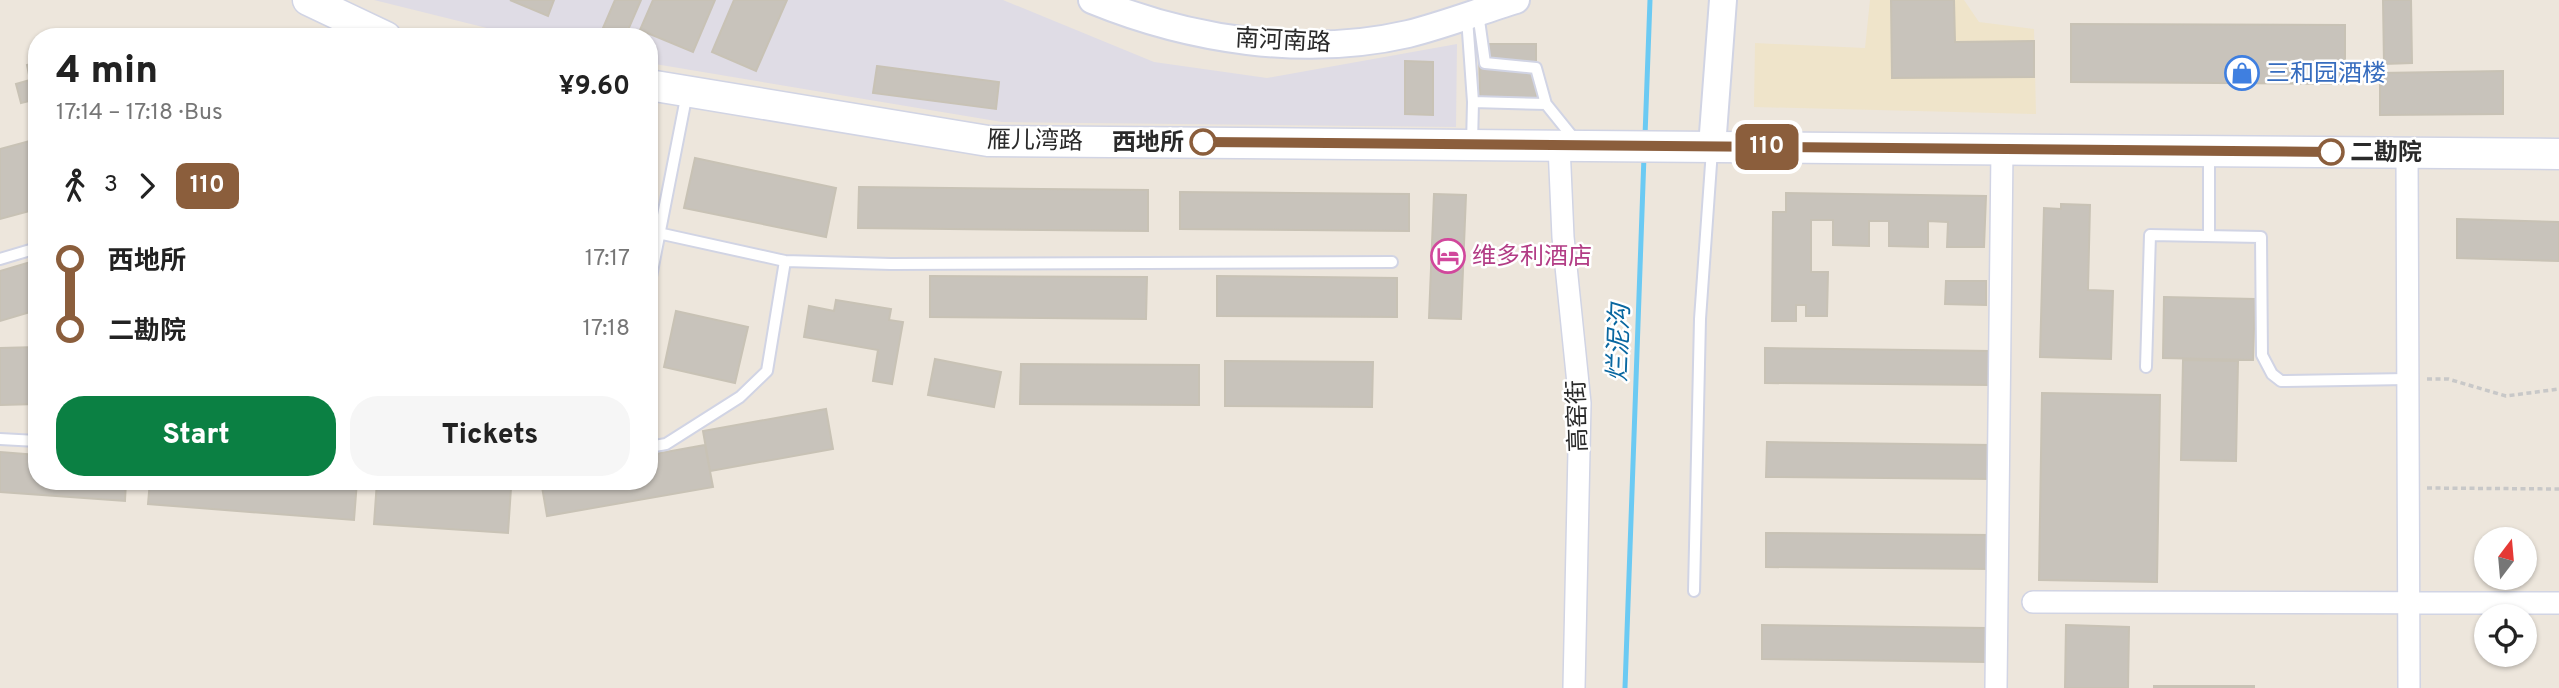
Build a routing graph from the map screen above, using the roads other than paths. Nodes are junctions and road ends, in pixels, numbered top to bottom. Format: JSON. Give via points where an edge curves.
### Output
{"nodes":[{"id":1,"x":309,"y":0,"type":"edge"},
{"id":2,"x":1092,"y":0,"type":"edge"},
{"id":3,"x":1516,"y":0,"type":"edge"},
{"id":4,"x":1723,"y":0,"type":"edge"},
{"id":5,"x":1473,"y":14,"type":"junction"},
{"id":6,"x":367,"y":28,"type":"edge"},
{"id":7,"x":658,"y":86,"type":"edge"},
{"id":8,"x":687,"y":91,"type":"junction"},
{"id":9,"x":1473,"y":102,"type":"junction"},
{"id":10,"x":1546,"y":104,"type":"junction"},
{"id":11,"x":1472,"y":145,"type":"junction"},
{"id":12,"x":1582,"y":145,"type":"junction"},
{"id":13,"x":1704,"y":146,"type":"junction"},
{"id":14,"x":2003,"y":149,"type":"junction"},
{"id":15,"x":2209,"y":151,"type":"junction"},
{"id":16,"x":2407,"y":153,"type":"junction"},
{"id":17,"x":2559,"y":153,"type":"edge"},
{"id":18,"x":658,"y":215,"type":"edge"},
{"id":19,"x":658,"y":233,"type":"edge"},
{"id":20,"x":2209,"y":236,"type":"junction"},
{"id":21,"x":28,"y":251,"type":"edge"},
{"id":22,"x":0,"y":259,"type":"edge"},
{"id":23,"x":785,"y":261,"type":"junction"},
{"id":24,"x":1392,"y":262,"type":"dead end"},
{"id":25,"x":2146,"y":367,"type":"dead end"},
{"id":26,"x":2407,"y":379,"type":"junction"},
{"id":27,"x":0,"y":439,"type":"edge"},
{"id":28,"x":28,"y":441,"type":"edge"},
{"id":29,"x":658,"y":445,"type":"edge"},
{"id":30,"x":1694,"y":591,"type":"dead end"},
{"id":31,"x":2033,"y":602,"type":"dead end"},
{"id":32,"x":2408,"y":603,"type":"junction"},
{"id":33,"x":2559,"y":603,"type":"edge"},
{"id":34,"x":1574,"y":688,"type":"edge"},
{"id":35,"x":1996,"y":688,"type":"edge"},
{"id":36,"x":2409,"y":688,"type":"edge"}],
"edges":[{"from":1,"to":6,"type":"main road"},
{"from":2,"to":5,"type":"street","name":"南河南路","via":[[1128,15],[1205,34],[1326,45],[1408,34]]},
{"from":3,"to":5,"type":"street","name":"南河南路"},
{"from":4,"to":13,"type":"street"},
{"from":5,"to":9,"type":"lane"},
{"from":5,"to":10,"type":"lane","via":[[1485,63],[1536,68]]},
{"from":7,"to":8,"type":"main road","name":"雁儿湾路"},
{"from":8,"to":11,"type":"main road","name":"雁儿湾路","via":[[988,141]]},
{"from":8,"to":18,"type":"lane"},
{"from":9,"to":10,"type":"lane"},
{"from":9,"to":11,"type":"lane"},
{"from":10,"to":12,"type":"lane"},
{"from":11,"to":12,"type":"main road","name":"雁儿湾路"},
{"from":12,"to":13,"type":"main road","name":"雁儿湾路"},
{"from":12,"to":34,"type":"street","name":"高窑街","via":[[1563,237],[1580,403]]},
{"from":13,"to":14,"type":"main road","name":"雁儿湾路"},
{"from":13,"to":30,"type":"lane"},
{"from":14,"to":15,"type":"main road","name":"雁儿湾路"},
{"from":14,"to":35,"type":"street"},
{"from":15,"to":16,"type":"main road","name":"雁儿湾路"},
{"from":15,"to":20,"type":"lane"},
{"from":16,"to":17,"type":"main road","name":"雁儿湾路"},
{"from":16,"to":26,"type":"street"},
{"from":19,"to":23,"type":"lane"},
{"from":20,"to":25,"type":"lane","via":[[2150,235]]},
{"from":20,"to":26,"type":"lane","via":[[2261,237],[2262,355],[2281,381]]},
{"from":21,"to":22,"type":"lane"},
{"from":23,"to":24,"type":"lane"},
{"from":23,"to":29,"type":"lane","via":[[767,371],[740,397]]},
{"from":26,"to":32,"type":"street"},
{"from":27,"to":28,"type":"lane"},
{"from":31,"to":32,"type":"street"},
{"from":32,"to":33,"type":"street"},
{"from":32,"to":36,"type":"street"}]}
